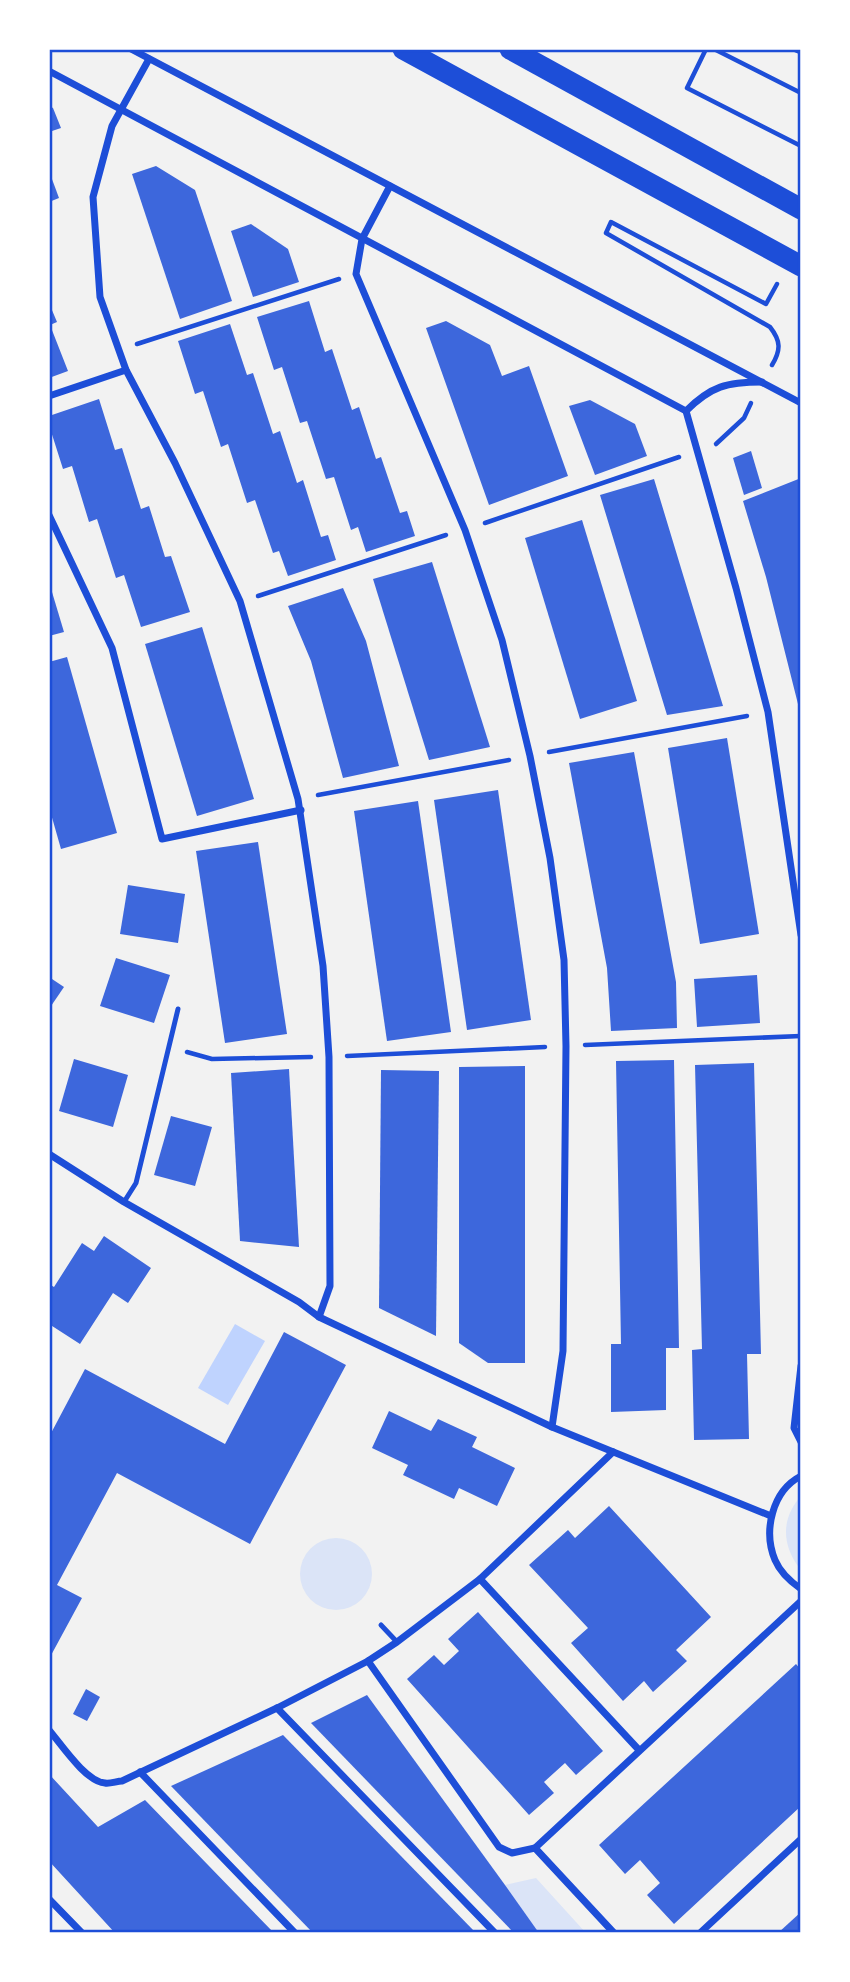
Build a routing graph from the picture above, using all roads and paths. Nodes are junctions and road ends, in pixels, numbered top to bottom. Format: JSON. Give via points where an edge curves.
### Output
{"nodes":[{"id":1,"x":131,"y":49,"type":"edge"},
{"id":2,"x":403,"y":49,"type":"edge"},
{"id":3,"x":510,"y":49,"type":"edge"},
{"id":4,"x":706,"y":49,"type":"edge"},
{"id":5,"x":714,"y":49,"type":"edge"},
{"id":6,"x":796,"y":49,"type":"edge"},
{"id":7,"x":801,"y":51,"type":"edge"},
{"id":8,"x":149,"y":59,"type":"junction"},
{"id":9,"x":49,"y":71,"type":"edge"},
{"id":10,"x":801,"y":93,"type":"edge"},
{"id":11,"x":121,"y":110,"type":"junction"},
{"id":12,"x":801,"y":146,"type":"edge"},
{"id":13,"x":390,"y":186,"type":"junction"},
{"id":14,"x":801,"y":209,"type":"edge"},
{"id":15,"x":362,"y":239,"type":"junction"},
{"id":16,"x":792,"y":270,"type":"edge"},
{"id":17,"x":356,"y":274,"type":"junction"},
{"id":18,"x":119,"y":350,"type":"junction"},
{"id":19,"x":126,"y":370,"type":"junction"},
{"id":20,"x":762,"y":382,"type":"junction"},
{"id":21,"x":49,"y":396,"type":"edge"},
{"id":22,"x":801,"y":403,"type":"edge"},
{"id":23,"x":686,"y":411,"type":"junction"},
{"id":24,"x":696,"y":451,"type":"junction"},
{"id":25,"x":49,"y":515,"type":"edge"},
{"id":26,"x":465,"y":530,"type":"junction"},
{"id":27,"x":240,"y":601,"type":"junction"},
{"id":28,"x":300,"y":810,"type":"junction"},
{"id":29,"x":801,"y":935,"type":"edge"},
{"id":30,"x":178,"y":1009,"type":"dead end"},
{"id":31,"x":801,"y":1036,"type":"edge"},
{"id":32,"x":169,"y":1046,"type":"junction"},
{"id":33,"x":566,"y":1046,"type":"junction"},
{"id":34,"x":328,"y":1057,"type":"junction"},
{"id":35,"x":49,"y":1154,"type":"edge"},
{"id":36,"x":124,"y":1202,"type":"junction"},
{"id":37,"x":319,"y":1317,"type":"junction"},
{"id":38,"x":801,"y":1366,"type":"edge"},
{"id":39,"x":552,"y":1427,"type":"junction"},
{"id":40,"x":801,"y":1442,"type":"edge"},
{"id":41,"x":613,"y":1452,"type":"junction"},
{"id":42,"x":801,"y":1476,"type":"edge"},
{"id":43,"x":771,"y":1516,"type":"junction"},
{"id":44,"x":480,"y":1579,"type":"junction"},
{"id":45,"x":801,"y":1589,"type":"edge"},
{"id":46,"x":801,"y":1601,"type":"edge"},
{"id":47,"x":381,"y":1625,"type":"dead end"},
{"id":48,"x":397,"y":1642,"type":"junction"},
{"id":49,"x":368,"y":1661,"type":"junction"},
{"id":50,"x":277,"y":1708,"type":"junction"},
{"id":51,"x":49,"y":1730,"type":"edge"},
{"id":52,"x":639,"y":1750,"type":"junction"},
{"id":53,"x":140,"y":1772,"type":"junction"},
{"id":54,"x":801,"y":1839,"type":"edge"},
{"id":55,"x":536,"y":1847,"type":"junction"},
{"id":56,"x":49,"y":1899,"type":"edge"},
{"id":57,"x":72,"y":1922,"type":"junction"},
{"id":58,"x":68,"y":1933,"type":"edge"},
{"id":59,"x":82,"y":1933,"type":"edge"},
{"id":60,"x":295,"y":1933,"type":"edge"},
{"id":61,"x":495,"y":1933,"type":"edge"},
{"id":62,"x":614,"y":1933,"type":"edge"},
{"id":63,"x":700,"y":1933,"type":"edge"}],
"edges":[{"from":1,"to":8,"type":"street"},
{"from":2,"to":16,"type":"highway"},
{"from":3,"to":14,"type":"highway"},
{"from":4,"to":12,"type":"path","via":[[687,88]]},
{"from":5,"to":10,"type":"path"},
{"from":6,"to":7,"type":"street"},
{"from":8,"to":11,"type":"street"},
{"from":8,"to":13,"type":"street"},
{"from":9,"to":11,"type":"street"},
{"from":11,"to":15,"type":"street"},
{"from":11,"to":18,"type":"street","via":[[111,126],[93,197],[100,297]]},
{"from":13,"to":15,"type":"street"},
{"from":13,"to":20,"type":"street"},
{"from":15,"to":17,"type":"street"},
{"from":15,"to":23,"type":"street"},
{"from":16,"to":20,"type":"path","via":[[766,304],[611,222],[606,233],[771,327],[779,338],[779,353]]},
{"from":17,"to":18,"type":"path"},
{"from":17,"to":26,"type":"street"},
{"from":18,"to":19,"type":"street"},
{"from":19,"to":21,"type":"street"},
{"from":19,"to":27,"type":"street"},
{"from":20,"to":22,"type":"street"},
{"from":20,"to":23,"type":"street","via":[[732,382],[714,388]]},
{"from":20,"to":24,"type":"path","via":[[744,418],[718,443]]},
{"from":23,"to":24,"type":"street"},
{"from":24,"to":26,"type":"path"},
{"from":24,"to":29,"type":"street","via":[[768,712]]},
{"from":25,"to":28,"type":"street","via":[[112,648],[162,839]]},
{"from":26,"to":27,"type":"path"},
{"from":26,"to":33,"type":"street","via":[[502,640],[548,845],[564,960]]},
{"from":27,"to":28,"type":"street"},
{"from":28,"to":34,"type":"street","via":[[323,966]]},
{"from":30,"to":32,"type":"lane"},
{"from":31,"to":33,"type":"path"},
{"from":32,"to":34,"type":"path","via":[[212,1059]]},
{"from":32,"to":36,"type":"lane","via":[[136,1182]]},
{"from":33,"to":34,"type":"path"},
{"from":33,"to":39,"type":"street","via":[[563,1351]]},
{"from":34,"to":37,"type":"street","via":[[330,1286]]},
{"from":35,"to":36,"type":"street"},
{"from":36,"to":37,"type":"street"},
{"from":37,"to":39,"type":"street"},
{"from":38,"to":40,"type":"street","via":[[794,1428]]},
{"from":39,"to":41,"type":"street"},
{"from":41,"to":43,"type":"street"},
{"from":41,"to":44,"type":"street"},
{"from":42,"to":43,"type":"street","via":[[780,1495]]},
{"from":43,"to":45,"type":"street","via":[[776,1562]]},
{"from":44,"to":48,"type":"street"},
{"from":44,"to":52,"type":"street"},
{"from":46,"to":52,"type":"street"},
{"from":47,"to":48,"type":"lane"},
{"from":48,"to":49,"type":"street"},
{"from":49,"to":50,"type":"street"},
{"from":49,"to":55,"type":"street","via":[[499,1847],[512,1853]]},
{"from":50,"to":53,"type":"street"},
{"from":50,"to":61,"type":"street"},
{"from":51,"to":53,"type":"street","via":[[82,1769],[104,1784]]},
{"from":52,"to":55,"type":"street"},
{"from":53,"to":60,"type":"street"},
{"from":54,"to":63,"type":"street"},
{"from":55,"to":62,"type":"street"},
{"from":56,"to":57,"type":"street"},
{"from":57,"to":58,"type":"street"},
{"from":57,"to":59,"type":"street"}]}
